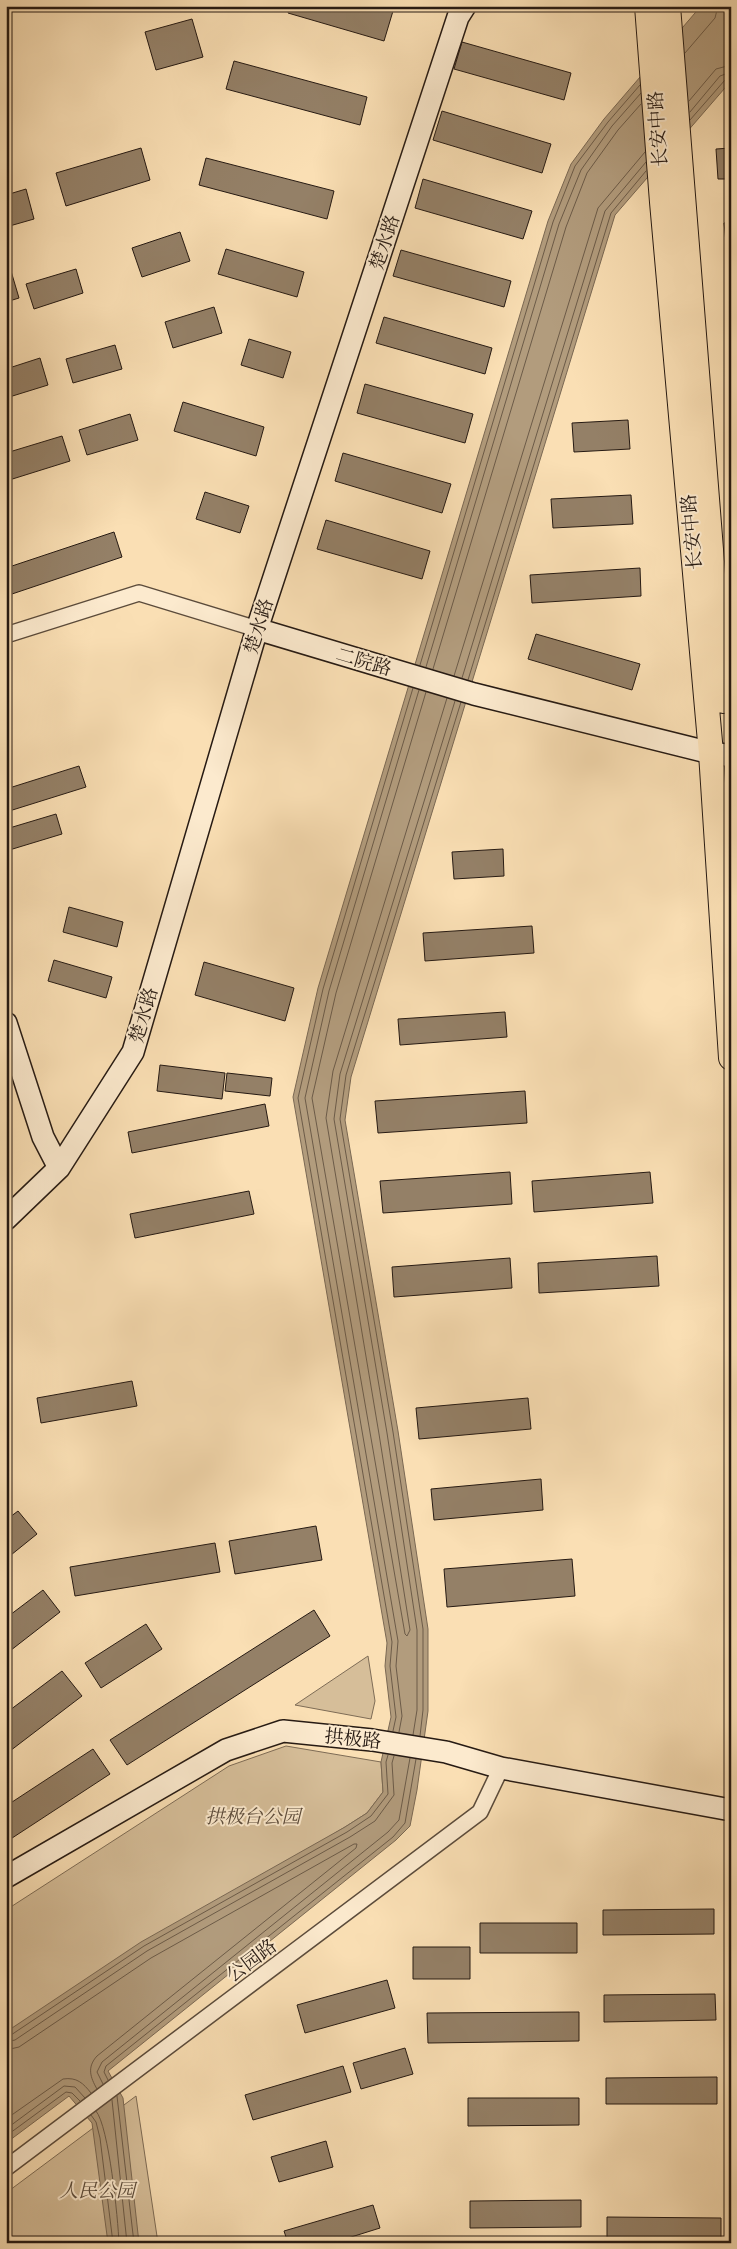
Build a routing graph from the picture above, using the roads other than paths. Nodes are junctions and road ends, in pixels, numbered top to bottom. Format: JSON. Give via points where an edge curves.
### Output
{"nodes":[{"id":1,"x":465,"y":6,"type":"edge"},
{"id":2,"x":647,"y":6,"type":"edge"},
{"id":3,"x":668,"y":6,"type":"edge"},
{"id":4,"x":257,"y":629,"type":"junction"},
{"id":5,"x":6,"y":635,"type":"edge"},
{"id":6,"x":719,"y":754,"type":"junction"},
{"id":7,"x":731,"y":815,"type":"edge"},
{"id":8,"x":6,"y":1023,"type":"edge"},
{"id":9,"x":731,"y":1058,"type":"edge"},
{"id":10,"x":59,"y":1168,"type":"junction"},
{"id":11,"x":6,"y":1218,"type":"edge"},
{"id":12,"x":501,"y":1768,"type":"junction"},
{"id":13,"x":731,"y":1810,"type":"edge"},
{"id":14,"x":6,"y":1877,"type":"edge"},
{"id":15,"x":6,"y":2168,"type":"edge"}],
"edges":[{"from":1,"to":4,"type":"street","name":"楚水路","via":[[458,17]]},
{"from":2,"to":6,"type":"main road","name":"长安中路","via":[[662,202]]},
{"from":3,"to":6,"type":"main road","name":"长安中路"},
{"from":4,"to":5,"type":"street","name":"二院路","via":[[139,593]]},
{"from":4,"to":6,"type":"street","name":"二院路","via":[[474,694]]},
{"from":4,"to":10,"type":"street","name":"楚水路","via":[[133,1052]]},
{"from":6,"to":7,"type":"main road","name":"长安中路"},
{"from":6,"to":9,"type":"main road","name":"长安中路"},
{"from":8,"to":10,"type":"street","via":[[42,1137]]},
{"from":10,"to":11,"type":"street","name":"楚水路"},
{"from":12,"to":13,"type":"street","name":"拱极路"},
{"from":12,"to":14,"type":"street","name":"拱极路","via":[[446,1752],[283,1731],[226,1750]]},
{"from":12,"to":15,"type":"street","name":"公园路","via":[[480,1812]]}]}
